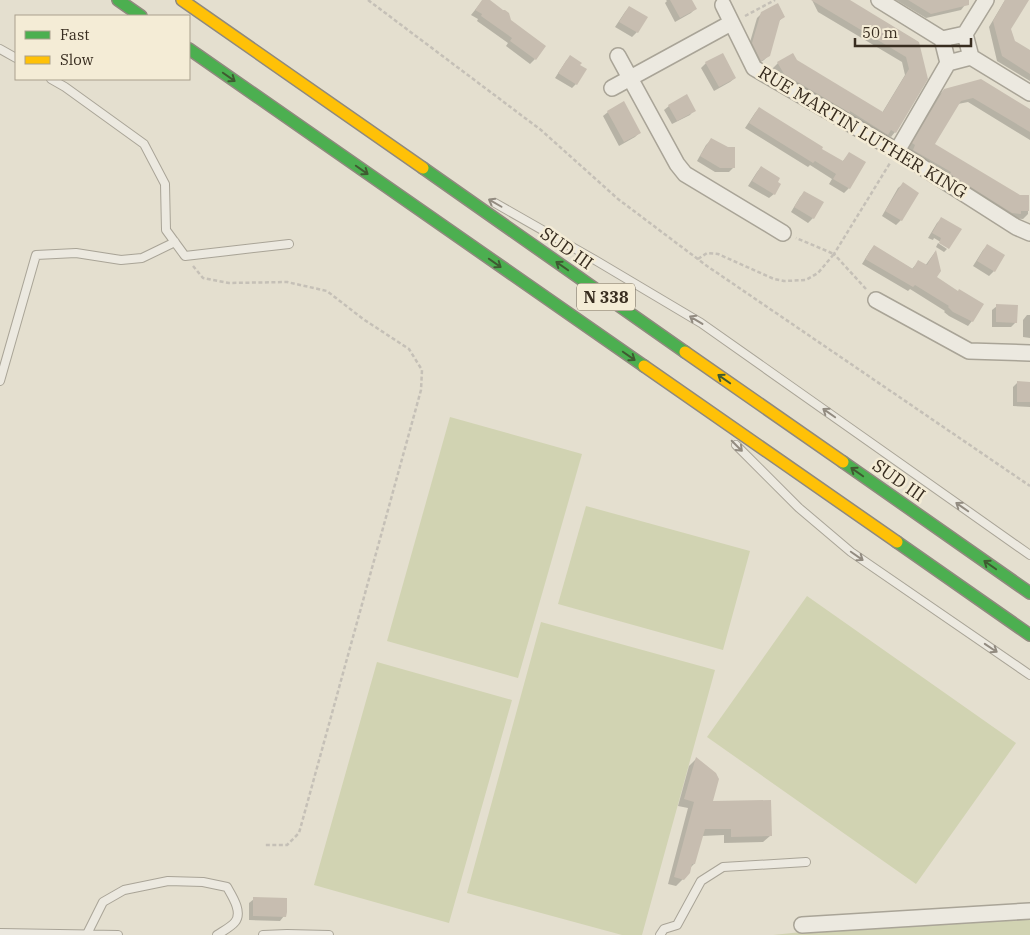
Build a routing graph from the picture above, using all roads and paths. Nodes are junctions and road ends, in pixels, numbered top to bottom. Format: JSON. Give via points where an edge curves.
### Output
{"nodes":[{"id":1,"x":118,"y":0,"type":"edge"},
{"id":2,"x":182,"y":0,"type":"edge"},
{"id":3,"x":368,"y":0,"type":"edge"},
{"id":4,"x":775,"y":0,"type":"edge"},
{"id":5,"x":879,"y":0,"type":"edge"},
{"id":6,"x":986,"y":0,"type":"edge"},
{"id":7,"x":723,"y":5,"type":"dead end"},
{"id":8,"x":140,"y":15,"type":"edge"},
{"id":9,"x":731,"y":23,"type":"junction"},
{"id":10,"x":965,"y":34,"type":"junction"},
{"id":11,"x":942,"y":39,"type":"junction"},
{"id":12,"x":0,"y":48,"type":"edge"},
{"id":13,"x":190,"y":50,"type":"edge"},
{"id":14,"x":618,"y":56,"type":"dead end"},
{"id":15,"x":15,"y":57,"type":"edge"},
{"id":16,"x":971,"y":57,"type":"junction"},
{"id":17,"x":948,"y":62,"type":"junction"},
{"id":18,"x":630,"y":78,"type":"junction"},
{"id":19,"x":53,"y":80,"type":"edge"},
{"id":20,"x":612,"y":88,"type":"dead end"},
{"id":21,"x":1030,"y":93,"type":"edge"},
{"id":22,"x":376,"y":136,"type":"junction"},
{"id":23,"x":897,"y":150,"type":"junction"},
{"id":24,"x":452,"y":179,"type":"dead end"},
{"id":25,"x":486,"y":198,"type":"dead end"},
{"id":26,"x":783,"y":233,"type":"joint"},
{"id":27,"x":1030,"y":233,"type":"edge"},
{"id":28,"x":174,"y":242,"type":"junction"},
{"id":29,"x":289,"y":244,"type":"dead end"},
{"id":30,"x":834,"y":254,"type":"junction"},
{"id":31,"x":185,"y":256,"type":"junction"},
{"id":32,"x":698,"y":259,"type":"junction"},
{"id":33,"x":876,"y":300,"type":"joint"},
{"id":34,"x":1030,"y":352,"type":"edge"},
{"id":35,"x":0,"y":381,"type":"edge"},
{"id":36,"x":691,"y":399,"type":"junction"},
{"id":37,"x":718,"y":426,"type":"dead end"},
{"id":38,"x":731,"y":440,"type":"dead end"},
{"id":39,"x":1030,"y":486,"type":"edge"},
{"id":40,"x":1030,"y":555,"type":"edge"},
{"id":41,"x":1030,"y":593,"type":"edge"},
{"id":42,"x":1030,"y":636,"type":"edge"},
{"id":43,"x":1030,"y":675,"type":"edge"},
{"id":44,"x":264,"y":845,"type":"dead end"},
{"id":45,"x":806,"y":862,"type":"dead end"},
{"id":46,"x":1030,"y":911,"type":"edge"},
{"id":47,"x":802,"y":925,"type":"dead end"},
{"id":48,"x":0,"y":933,"type":"edge"},
{"id":49,"x":87,"y":934,"type":"edge"},
{"id":50,"x":118,"y":935,"type":"edge"},
{"id":51,"x":218,"y":935,"type":"edge"},
{"id":52,"x":263,"y":935,"type":"edge"},
{"id":53,"x":329,"y":935,"type":"edge"},
{"id":54,"x":660,"y":935,"type":"edge"}],
"edges":[{"from":1,"to":8,"type":"highway"},
{"from":2,"to":22,"type":"highway","name":"SUD III","number":"N 338"},
{"from":3,"to":32,"type":"path","via":[[540,130],[618,199]]},
{"from":4,"to":9,"type":"path"},
{"from":5,"to":11,"type":"street"},
{"from":6,"to":10,"type":"street"},
{"from":7,"to":9,"type":"street","name":"RUE MARTIN LUTHER KING"},
{"from":9,"to":18,"type":"street"},
{"from":9,"to":23,"type":"street","name":"RUE MARTIN LUTHER KING","via":[[754,68]]},
{"from":10,"to":11,"type":"street"},
{"from":10,"to":16,"type":"street"},
{"from":11,"to":17,"type":"street"},
{"from":12,"to":15,"type":"lane"},
{"from":13,"to":36,"type":"highway","number":"N 338","one_way":true},
{"from":14,"to":18,"type":"street"},
{"from":16,"to":17,"type":"street"},
{"from":16,"to":21,"type":"street"},
{"from":17,"to":23,"type":"street"},
{"from":18,"to":20,"type":"street"},
{"from":18,"to":26,"type":"street","via":[[685,174]]},
{"from":19,"to":28,"type":"lane","via":[[144,144],[165,184],[166,230]]},
{"from":22,"to":24,"type":"lane"},
{"from":41,"to":22,"type":"highway","name":"SUD III","number":"N 338","one_way":true},
{"from":23,"to":27,"type":"street","name":"RUE MARTIN LUTHER KING"},
{"from":23,"to":30,"type":"path"},
{"from":40,"to":25,"type":"lane","one_way":true,"via":[[701,323]]},
{"from":26,"to":30,"type":"path"},
{"from":28,"to":31,"type":"lane"},
{"from":28,"to":35,"type":"lane","via":[[142,258],[121,260],[76,253],[36,255]]},
{"from":29,"to":31,"type":"lane"},
{"from":30,"to":32,"type":"path","via":[[818,273],[806,280],[792,281],[774,279],[718,254],[707,253]]},
{"from":30,"to":33,"type":"path"},
{"from":31,"to":44,"type":"path","via":[[204,278],[229,283],[287,282],[327,290],[363,319],[409,349],[422,370],[421,390],[299,833],[287,845]]},
{"from":32,"to":39,"type":"path"},
{"from":33,"to":34,"type":"street","via":[[969,351]]},
{"from":36,"to":37,"type":"lane"},
{"from":36,"to":42,"type":"highway","number":"N 338"},
{"from":38,"to":43,"type":"lane","one_way":true,"via":[[799,508],[851,552]]},
{"from":45,"to":54,"type":"lane","via":[[723,867],[700,881],[677,925]]},
{"from":46,"to":47,"type":"street"},
{"from":48,"to":49,"type":"lane"},
{"from":49,"to":50,"type":"lane"},
{"from":49,"to":51,"type":"lane","via":[[103,902],[124,890],[168,881],[203,882],[227,887],[236,902],[237,914],[235,922]]},
{"from":52,"to":53,"type":"lane"}]}
